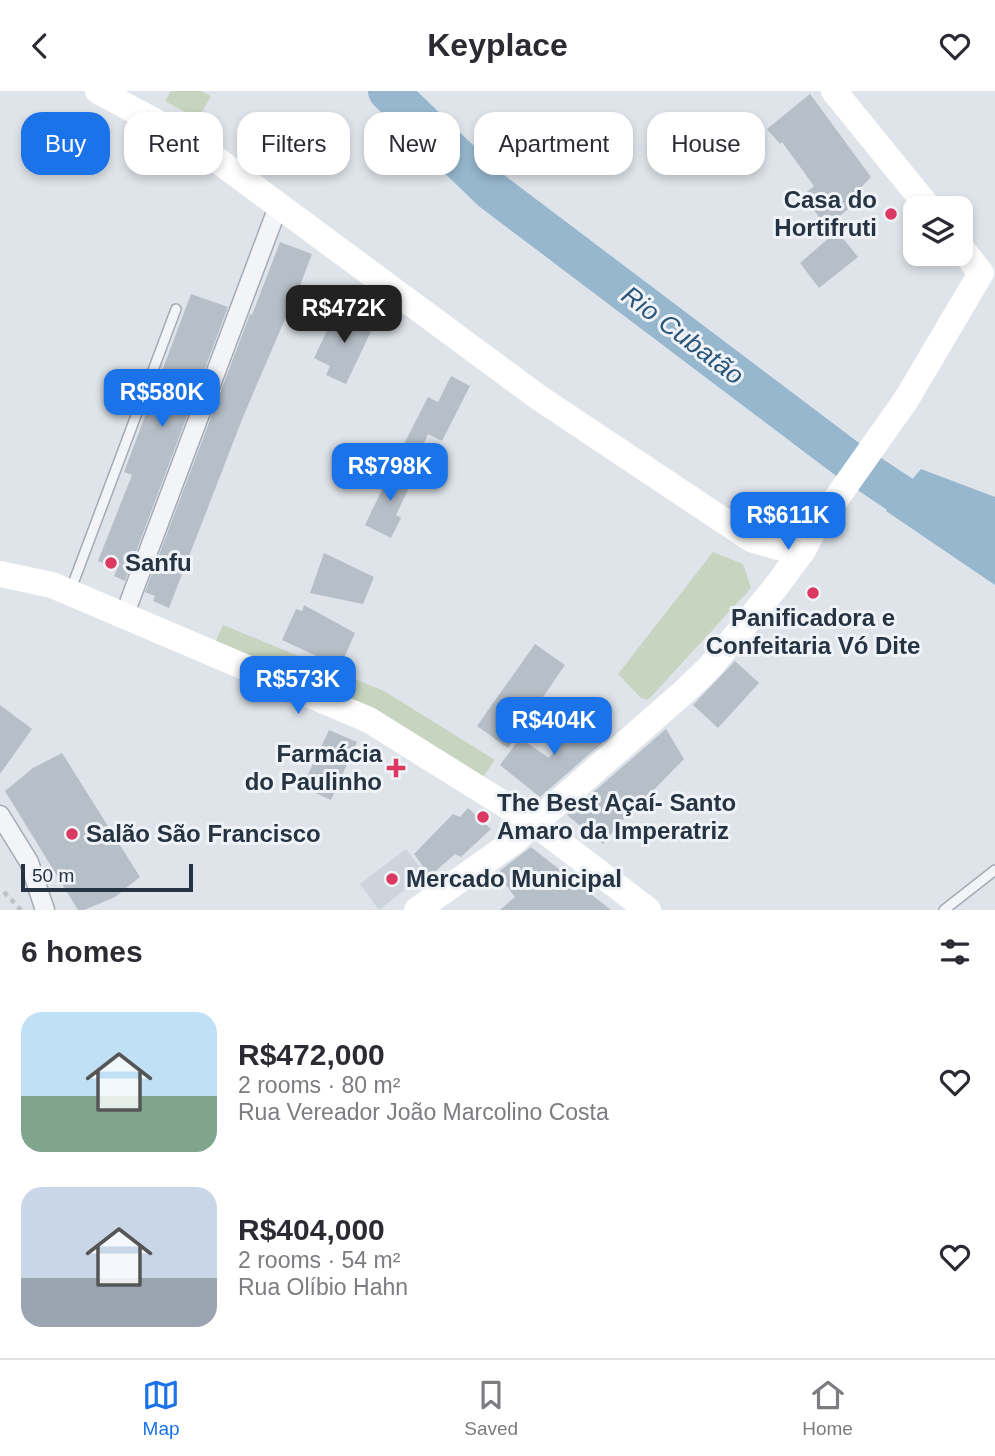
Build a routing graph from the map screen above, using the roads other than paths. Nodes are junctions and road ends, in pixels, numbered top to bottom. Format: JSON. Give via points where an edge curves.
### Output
{"nodes":[{"id":1,"x":98,"y":91,"type":"edge"},
{"id":2,"x":834,"y":91,"type":"edge"},
{"id":3,"x":919,"y":196,"type":"edge"},
{"id":4,"x":279,"y":204,"type":"junction"},
{"id":5,"x":973,"y":259,"type":"edge"},
{"id":6,"x":988,"y":272,"type":"edge"},
{"id":7,"x":176,"y":309,"type":"dead end"},
{"id":8,"x":751,"y":539,"type":"junction"},
{"id":9,"x":808,"y":542,"type":"junction"},
{"id":10,"x":0,"y":574,"type":"edge"},
{"id":11,"x":775,"y":588,"type":"junction"},
{"id":12,"x":69,"y":594,"type":"junction"},
{"id":13,"x":124,"y":616,"type":"junction"},
{"id":14,"x":0,"y":815,"type":"edge"},
{"id":15,"x":534,"y":823,"type":"junction"},
{"id":16,"x":995,"y":870,"type":"edge"},
{"id":17,"x":45,"y":910,"type":"edge"},
{"id":18,"x":417,"y":910,"type":"edge"},
{"id":19,"x":648,"y":910,"type":"edge"},
{"id":20,"x":944,"y":910,"type":"edge"}],
"edges":[{"from":1,"to":4,"type":"main road","via":[[190,140]]},
{"from":2,"to":3,"type":"main road"},
{"from":4,"to":8,"type":"main road","via":[[538,397]]},
{"from":4,"to":13,"type":"street"},
{"from":5,"to":6,"type":"main road"},
{"from":6,"to":9,"type":"main road"},
{"from":7,"to":12,"type":"lane"},
{"from":8,"to":9,"type":"main road","via":[[778,547]]},
{"from":8,"to":11,"type":"main road"},
{"from":9,"to":11,"type":"main road"},
{"from":10,"to":12,"type":"main road","via":[[52,585]]},
{"from":11,"to":15,"type":"main road","via":[[710,667]]},
{"from":12,"to":13,"type":"main road"},
{"from":13,"to":15,"type":"main road","via":[[369,720]]},
{"from":14,"to":17,"type":"street","via":[[29,862]]},
{"from":15,"to":18,"type":"main road"},
{"from":15,"to":19,"type":"main road"},
{"from":16,"to":20,"type":"lane"}]}
